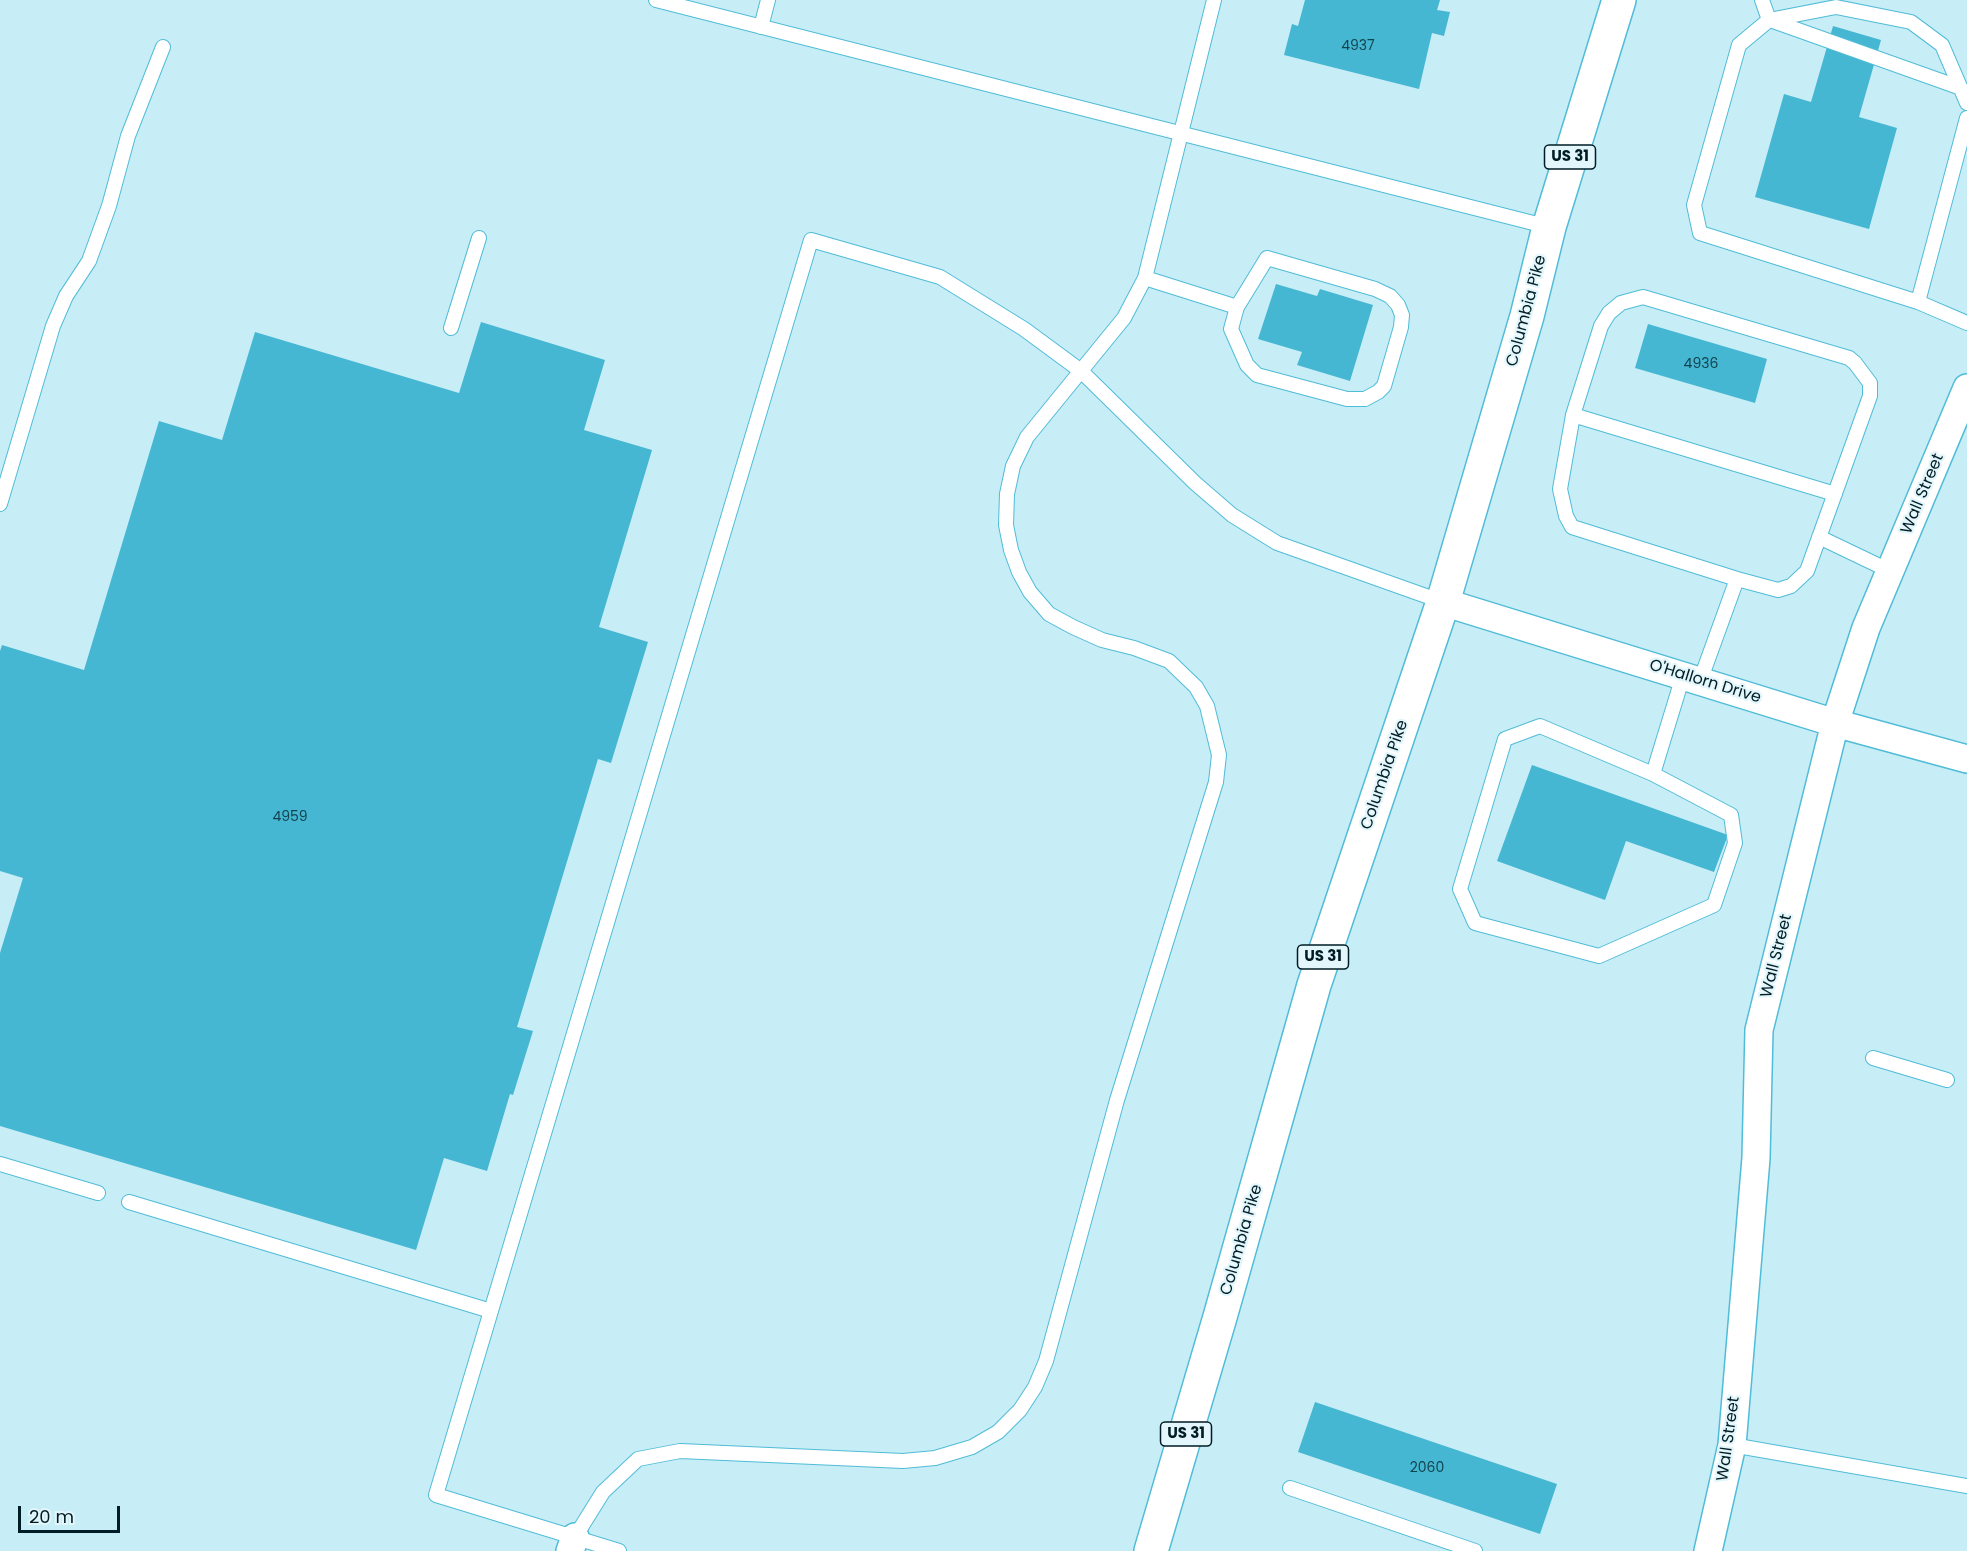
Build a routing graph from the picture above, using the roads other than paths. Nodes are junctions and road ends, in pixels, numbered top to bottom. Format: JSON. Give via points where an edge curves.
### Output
{"nodes":[{"id":1,"x":656,"y":0,"type":"edge"},
{"id":2,"x":768,"y":0,"type":"edge"},
{"id":3,"x":1214,"y":0,"type":"edge"},
{"id":4,"x":1619,"y":0,"type":"edge"},
{"id":5,"x":1762,"y":0,"type":"edge"},
{"id":6,"x":1769,"y":20,"type":"junction"},
{"id":7,"x":761,"y":27,"type":"junction"},
{"id":8,"x":163,"y":47,"type":"dead end"},
{"id":9,"x":1961,"y":88,"type":"junction"},
{"id":10,"x":1967,"y":103,"type":"edge"},
{"id":11,"x":1967,"y":118,"type":"edge"},
{"id":12,"x":1180,"y":133,"type":"junction"},
{"id":13,"x":1549,"y":227,"type":"junction"},
{"id":14,"x":479,"y":238,"type":"dead end"},
{"id":15,"x":1145,"y":279,"type":"junction"},
{"id":16,"x":1918,"y":302,"type":"junction"},
{"id":17,"x":1237,"y":307,"type":"junction"},
{"id":18,"x":1967,"y":323,"type":"edge"},
{"id":19,"x":451,"y":328,"type":"dead end"},
{"id":20,"x":1081,"y":371,"type":"junction"},
{"id":21,"x":1967,"y":388,"type":"edge"},
{"id":22,"x":1573,"y":415,"type":"junction"},
{"id":23,"x":1835,"y":494,"type":"junction"},
{"id":24,"x":0,"y":504,"type":"edge"},
{"id":25,"x":1819,"y":537,"type":"junction"},
{"id":26,"x":1890,"y":571,"type":"junction"},
{"id":27,"x":1737,"y":579,"type":"junction"},
{"id":28,"x":1443,"y":602,"type":"junction"},
{"id":29,"x":1691,"y":678,"type":"junction"},
{"id":30,"x":1835,"y":723,"type":"junction"},
{"id":31,"x":1967,"y":759,"type":"edge"},
{"id":32,"x":1653,"y":774,"type":"junction"},
{"id":33,"x":1873,"y":1058,"type":"dead end"},
{"id":34,"x":1947,"y":1080,"type":"dead end"},
{"id":35,"x":0,"y":1164,"type":"edge"},
{"id":36,"x":98,"y":1193,"type":"dead end"},
{"id":37,"x":129,"y":1202,"type":"dead end"},
{"id":38,"x":491,"y":1311,"type":"junction"},
{"id":39,"x":1732,"y":1445,"type":"junction"},
{"id":40,"x":1967,"y":1486,"type":"edge"},
{"id":41,"x":1290,"y":1488,"type":"dead end"},
{"id":42,"x":573,"y":1544,"type":"edge"},
{"id":43,"x":619,"y":1551,"type":"edge"},
{"id":44,"x":1151,"y":1551,"type":"edge"},
{"id":45,"x":1475,"y":1551,"type":"edge"},
{"id":46,"x":1708,"y":1551,"type":"edge"}],
"edges":[{"from":1,"to":7,"type":"lane"},
{"from":2,"to":7,"type":"lane"},
{"from":3,"to":12,"type":"lane"},
{"from":4,"to":13,"type":"main road","name":"Columbia Pike","number":"US 31"},
{"from":5,"to":6,"type":"lane"},
{"from":6,"to":9,"type":"lane"},
{"from":6,"to":9,"type":"lane","via":[[1836,7],[1911,22],[1942,45]]},
{"from":6,"to":16,"type":"lane","via":[[1739,45],[1694,205],[1700,232]]},
{"from":7,"to":12,"type":"lane"},
{"from":8,"to":24,"type":"lane","via":[[128,136],[89,261],[66,296],[53,326]]},
{"from":9,"to":10,"type":"lane"},
{"from":11,"to":16,"type":"lane"},
{"from":12,"to":13,"type":"lane"},
{"from":12,"to":15,"type":"lane"},
{"from":13,"to":28,"type":"main road","name":"Columbia Pike","number":"US 31","via":[[1527,316]]},
{"from":14,"to":19,"type":"lane"},
{"from":15,"to":17,"type":"lane"},
{"from":15,"to":20,"type":"lane","via":[[1124,318]]},
{"from":16,"to":18,"type":"lane"},
{"from":17,"to":17,"type":"lane","via":[[1231,329],[1247,365],[1257,375],[1357,400],[1371,397],[1384,386],[1402,315],[1390,296],[1267,258]]},
{"from":20,"to":28,"type":"lane","via":[[1232,515],[1277,543]]},
{"from":20,"to":38,"type":"lane","via":[[1024,329],[940,277],[811,240]]},
{"from":20,"to":42,"type":"lane","via":[[1027,437],[1013,466],[1006,525],[1011,550],[1030,592],[1049,614],[1102,640],[1169,661],[1196,687],[1207,706],[1219,755],[1216,782],[1117,1100],[1046,1361],[1035,1387],[1020,1410],[998,1432],[972,1447],[936,1458],[903,1461],[680,1452],[638,1460],[603,1492]]},
{"from":21,"to":26,"type":"street","name":"Wall Street"},
{"from":22,"to":23,"type":"lane"},
{"from":22,"to":23,"type":"lane","via":[[1601,326],[1622,303],[1643,297],[1849,358],[1870,383],[1870,396]]},
{"from":22,"to":27,"type":"lane","via":[[1560,489],[1572,528]]},
{"from":23,"to":25,"type":"lane"},
{"from":25,"to":26,"type":"lane"},
{"from":25,"to":27,"type":"lane","via":[[1807,571],[1791,586],[1778,590]]},
{"from":26,"to":30,"type":"street","name":"Wall Street","via":[[1866,628]]},
{"from":27,"to":29,"type":"lane"},
{"from":28,"to":29,"type":"street","name":"O'Hallorn Drive"},
{"from":28,"to":44,"type":"main road","name":"Columbia Pike","number":"US 31","via":[[1314,985]]},
{"from":29,"to":30,"type":"street","name":"O'Hallorn Drive"},
{"from":29,"to":32,"type":"lane"},
{"from":30,"to":31,"type":"street","name":"O'Hallorn Drive"},
{"from":30,"to":39,"type":"street","name":"Wall Street","via":[[1759,1030],[1755,1158]]},
{"from":32,"to":32,"type":"lane","via":[[1731,814],[1735,843],[1714,905],[1599,956],[1475,923],[1460,889],[1504,739],[1540,726]]},
{"from":33,"to":34,"type":"lane"},
{"from":35,"to":36,"type":"lane"},
{"from":37,"to":38,"type":"lane"},
{"from":38,"to":42,"type":"lane","via":[[436,1495]]},
{"from":39,"to":40,"type":"lane"},
{"from":39,"to":46,"type":"street","name":"Wall Street"},
{"from":41,"to":45,"type":"lane"},
{"from":42,"to":43,"type":"lane"}]}
